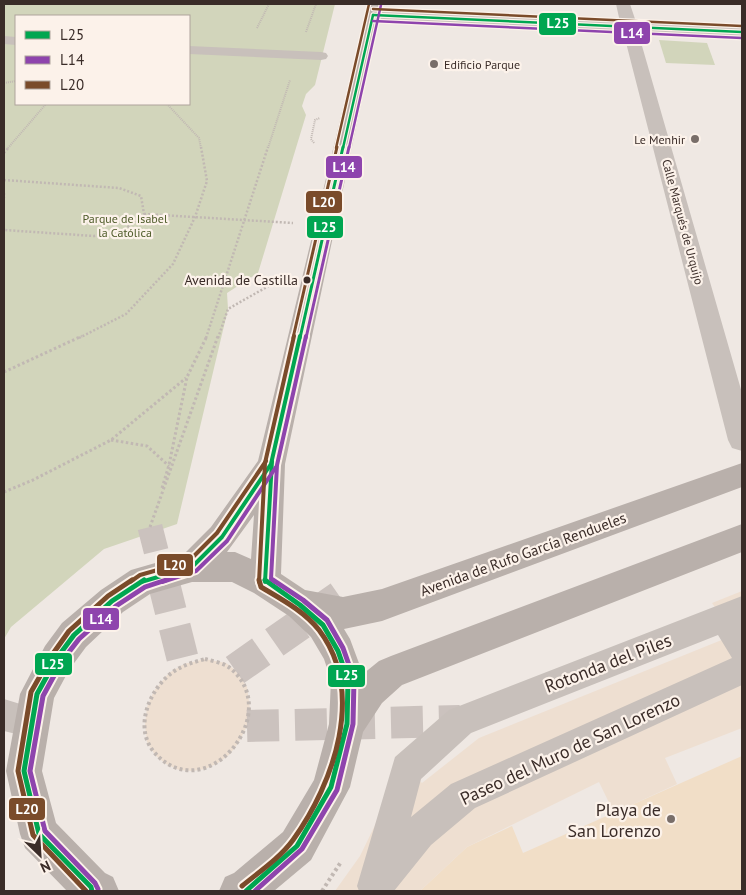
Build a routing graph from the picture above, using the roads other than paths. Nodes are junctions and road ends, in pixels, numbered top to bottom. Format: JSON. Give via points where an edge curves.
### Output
{"nodes":[{"id":1,"x":623,"y":4,"type":"edge"},
{"id":2,"x":374,"y":9,"type":"edge"},
{"id":3,"x":629,"y":27,"type":"junction"},
{"id":4,"x":742,"y":32,"type":"edge"},
{"id":5,"x":190,"y":50,"type":"edge"},
{"id":6,"x":321,"y":56,"type":"dead end"},
{"id":7,"x":742,"y":440,"type":"edge"},
{"id":8,"x":272,"y":464,"type":"junction"},
{"id":9,"x":742,"y":475,"type":"edge"},
{"id":10,"x":742,"y":538,"type":"edge"},
{"id":11,"x":192,"y":567,"type":"junction"},
{"id":12,"x":265,"y":582,"type":"junction"},
{"id":13,"x":300,"y":605,"type":"junction"},
{"id":14,"x":733,"y":615,"type":"edge"},
{"id":15,"x":742,"y":647,"type":"edge"},
{"id":16,"x":742,"y":669,"type":"edge"},
{"id":17,"x":18,"y":719,"type":"edge"},
{"id":18,"x":347,"y":724,"type":"junction"},
{"id":19,"x":373,"y":888,"type":"edge"},
{"id":20,"x":94,"y":890,"type":"edge"},
{"id":21,"x":244,"y":890,"type":"edge"}],
"edges":[{"from":1,"to":3,"type":"street","name":"Calle Marqués de Urquijo"},
{"from":2,"to":3,"type":"street"},
{"from":2,"to":8,"type":"main road"},
{"from":3,"to":4,"type":"street"},
{"from":3,"to":7,"type":"street","name":"Calle Marqués de Urquijo"},
{"from":5,"to":6,"type":"street"},
{"from":8,"to":11,"type":"main road","via":[[222,537]]},
{"from":8,"to":12,"type":"main road"},
{"from":9,"to":13,"type":"main road","name":"Avenida de Rufo García Rendueles","via":[[382,605],[343,613]]},
{"from":10,"to":18,"type":"main road","via":[[391,673],[370,691]]},
{"from":11,"to":12,"type":"main road","via":[[235,567]]},
{"from":11,"to":17,"type":"main road","via":[[142,581],[112,601],[74,635]]},
{"from":12,"to":13,"type":"main road"},
{"from":13,"to":18,"type":"main road","via":[[323,625],[338,651],[348,680]]},
{"from":14,"to":15,"type":"street","name":"Rotonda del Piles"},
{"from":14,"to":19,"type":"street","name":"Rotonda del Piles","via":[[460,721],[407,769]]},
{"from":16,"to":19,"type":"street","name":"Paseo del Muro de San Lorenzo","via":[[463,796],[420,833]]},
{"from":17,"to":20,"type":"main road","via":[[24,771],[39,834]]},
{"from":18,"to":21,"type":"main road","via":[[331,786],[297,846]]}]}
